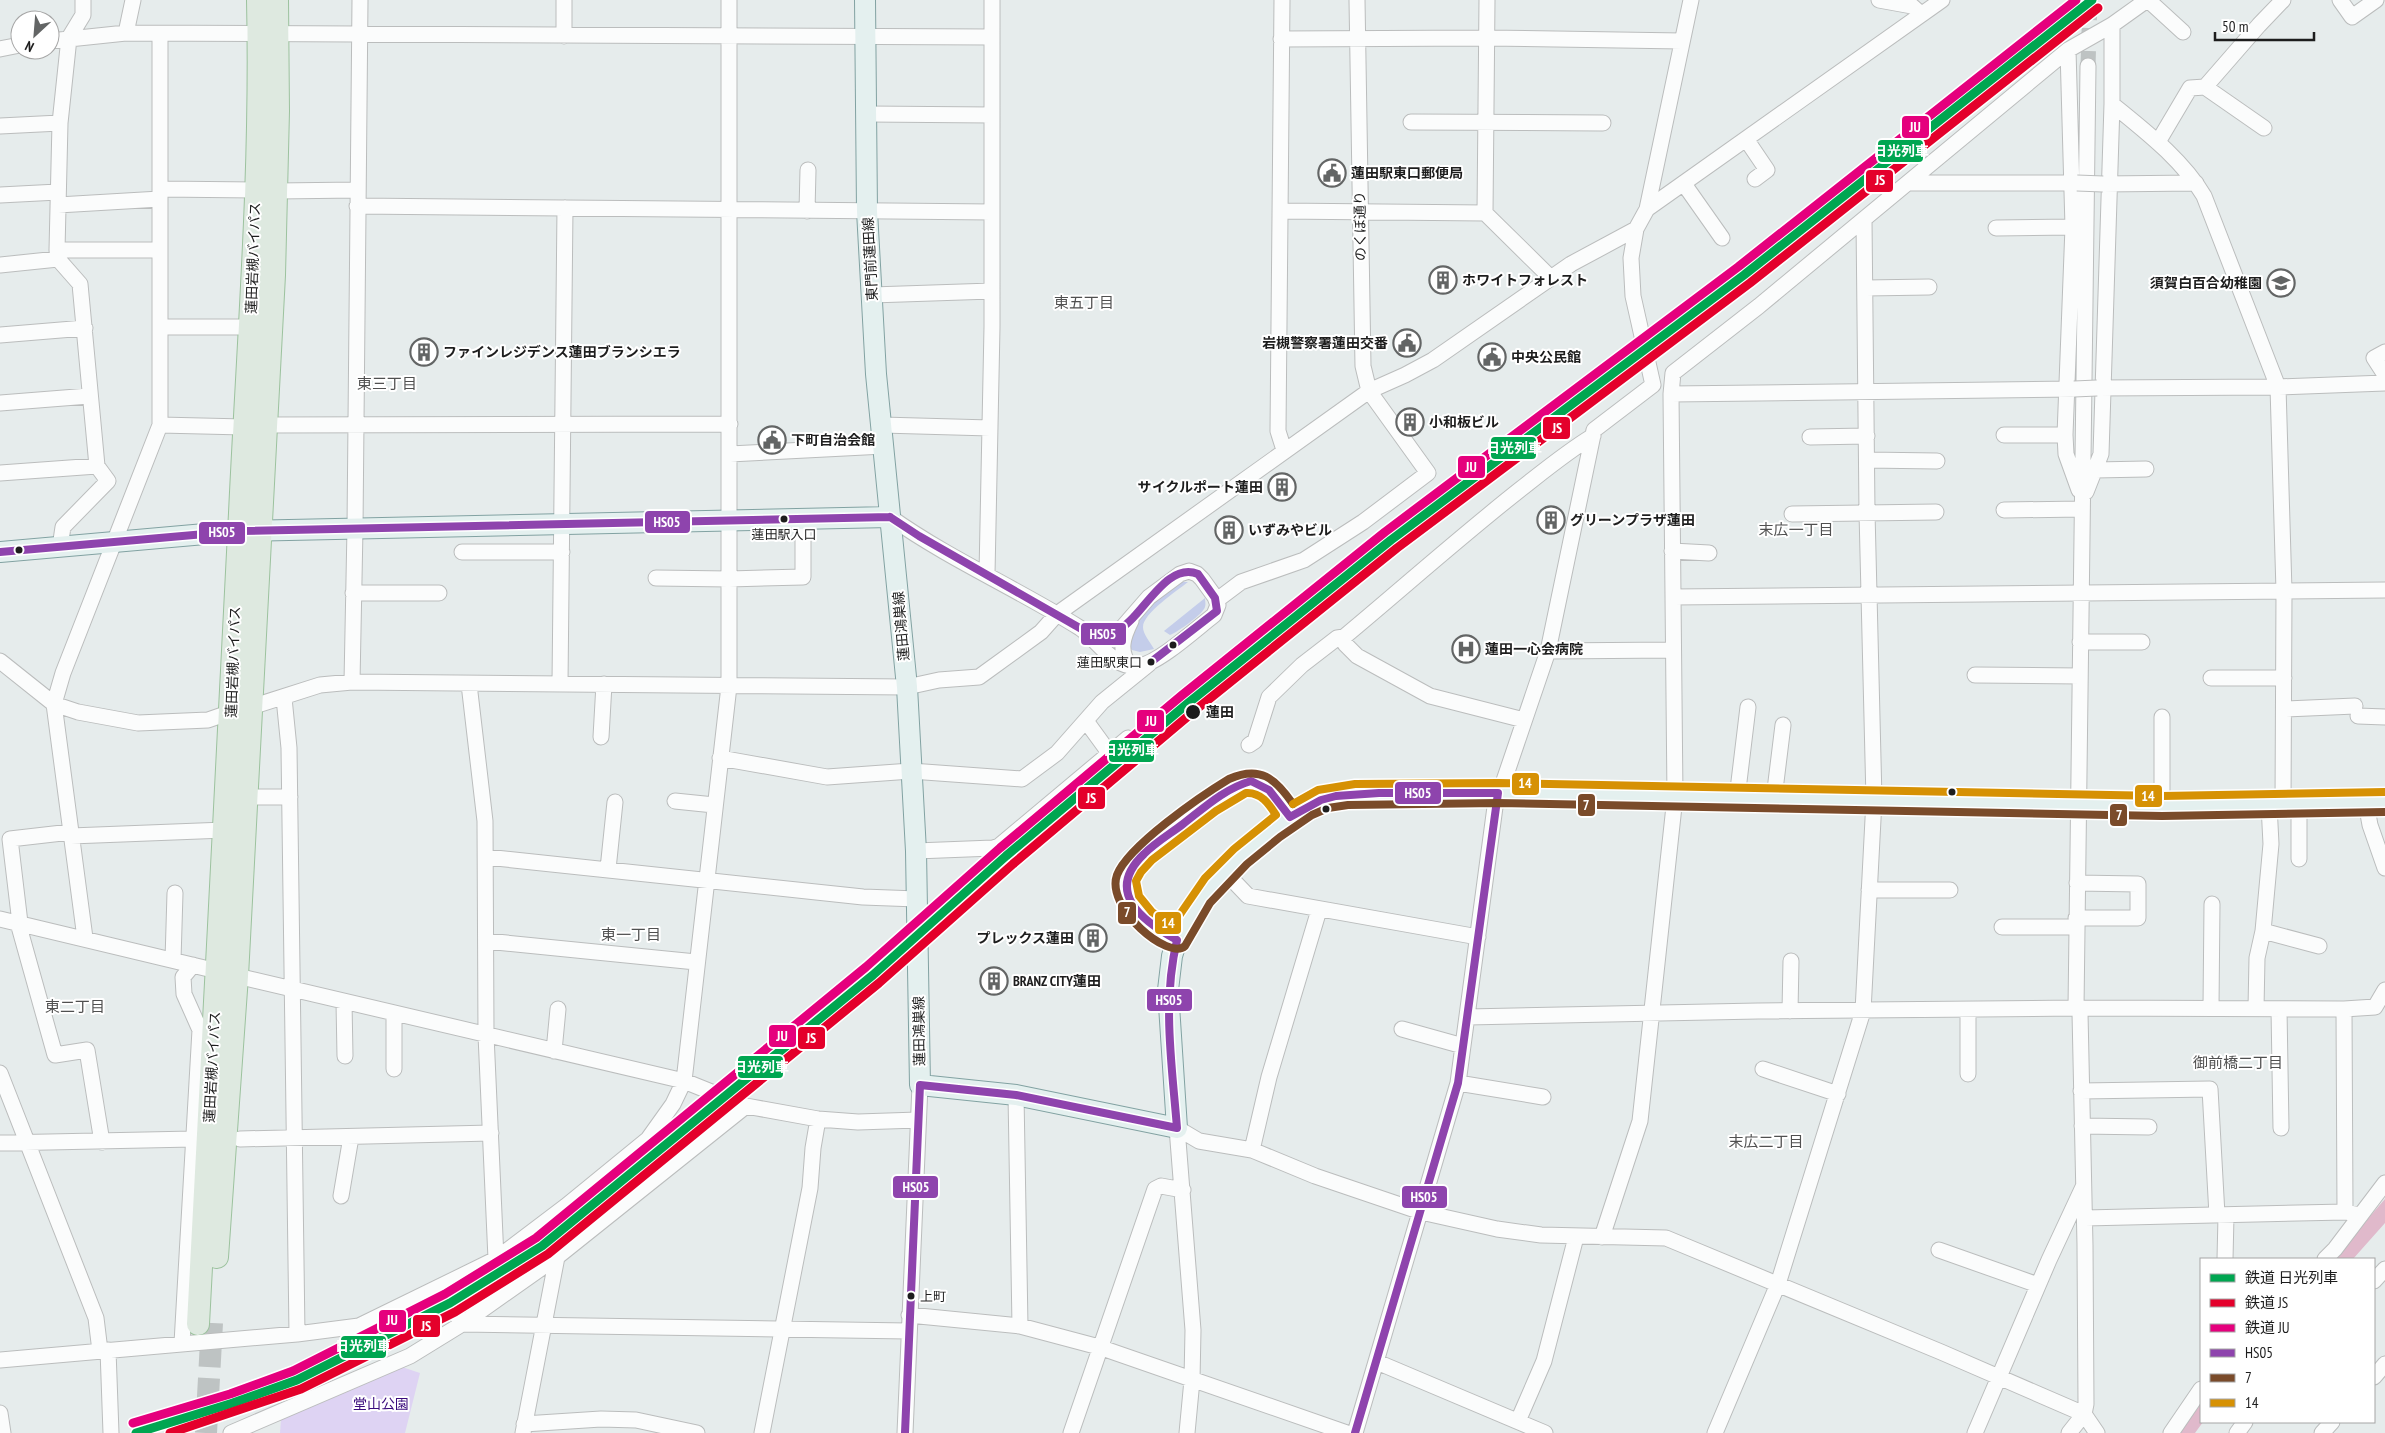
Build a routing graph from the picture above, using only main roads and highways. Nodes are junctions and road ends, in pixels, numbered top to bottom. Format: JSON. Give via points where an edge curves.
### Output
{"nodes":[{"id":1,"x":258,"y":0,"type":"edge"},
{"id":2,"x":277,"y":0,"type":"edge"},
{"id":3,"x":865,"y":0,"type":"edge"},
{"id":4,"x":268,"y":35,"type":"junction"},
{"id":5,"x":266,"y":190,"type":"junction"},
{"id":6,"x":254,"y":426,"type":"junction"},
{"id":7,"x":890,"y":517,"type":"junction"},
{"id":8,"x":249,"y":530,"type":"junction"},
{"id":9,"x":0,"y":552,"type":"edge"},
{"id":10,"x":241,"y":710,"type":"junction"},
{"id":11,"x":2375,"y":802,"type":"edge"},
{"id":12,"x":227,"y":974,"type":"junction"},
{"id":13,"x":205,"y":1324,"type":"tunnel mouth"}],
"edges":[{"from":1,"to":4,"type":"highway","name":"蓮田岩槻バイパス"},
{"from":2,"to":4,"type":"highway","name":"蓮田岩槻バイパス"},
{"from":3,"to":7,"type":"main road","name":"東門前蓮田線","via":[[867,211]]},
{"from":4,"to":5,"type":"highway","name":"蓮田岩槻バイパス"},
{"from":5,"to":6,"type":"highway","name":"蓮田岩槻バイパス"},
{"from":5,"to":6,"type":"highway","name":"蓮田岩槻バイパス","via":[[250,327]]},
{"from":6,"to":8,"type":"highway","name":"蓮田岩槻バイパス"},
{"from":7,"to":8,"type":"main road"},
{"from":7,"to":11,"type":"main road","name":"蓮田鴻巣線","via":[[907,686],[916,851],[920,1085],[1016,1094],[1177,1128],[1168,1004],[1169,974],[1177,940],[1201,898],[1224,871],[1290,816],[1336,796],[1675,796],[2162,806]]},
{"from":8,"to":9,"type":"main road"},
{"from":8,"to":10,"type":"highway","name":"蓮田岩槻バイパス"},
{"from":10,"to":12,"type":"highway","name":"蓮田岩槻バイパス","via":[[226,830]]},
{"from":10,"to":12,"type":"highway","name":"蓮田岩槻バイパス","via":[[246,797]]},
{"from":12,"to":13,"type":"highway","name":"蓮田岩槻バイパス"}]}
